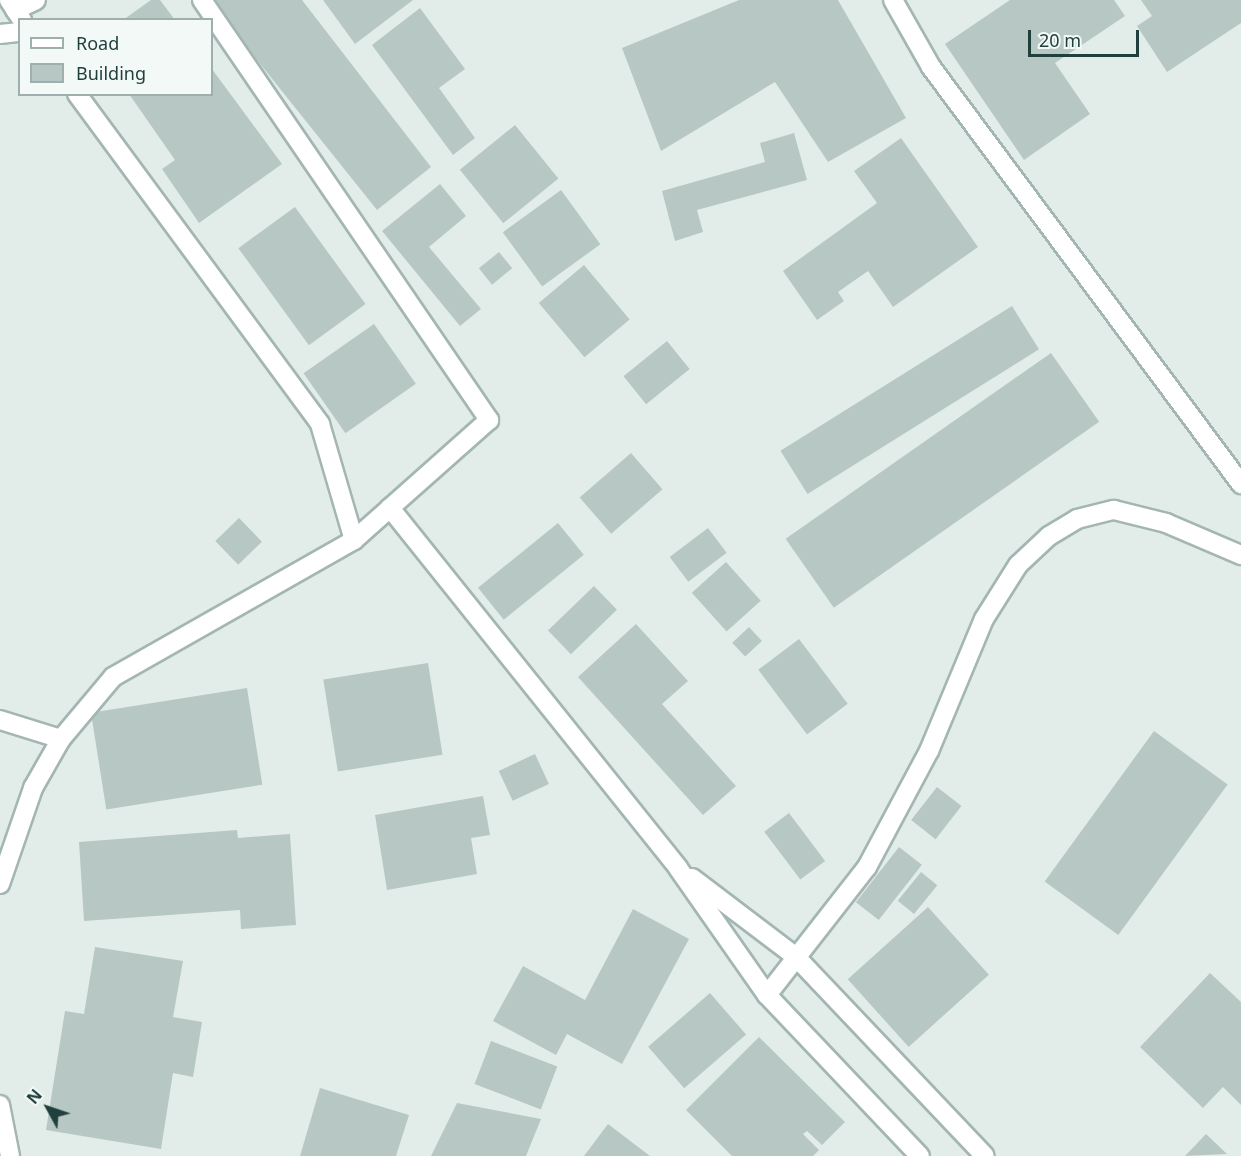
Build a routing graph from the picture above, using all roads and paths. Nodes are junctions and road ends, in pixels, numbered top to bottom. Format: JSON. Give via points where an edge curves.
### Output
{"nodes":[{"id":1,"x":36,"y":0,"type":"edge"},
{"id":2,"x":202,"y":0,"type":"edge"},
{"id":3,"x":893,"y":0,"type":"edge"},
{"id":4,"x":13,"y":6,"type":"edge"},
{"id":5,"x":18,"y":32,"type":"edge"},
{"id":6,"x":0,"y":34,"type":"edge"},
{"id":7,"x":78,"y":96,"type":"edge"},
{"id":8,"x":1241,"y":484,"type":"edge"},
{"id":9,"x":390,"y":508,"type":"junction"},
{"id":10,"x":354,"y":540,"type":"junction"},
{"id":11,"x":1241,"y":555,"type":"edge"},
{"id":12,"x":0,"y":720,"type":"edge"},
{"id":13,"x":61,"y":738,"type":"junction"},
{"id":14,"x":678,"y":868,"type":"junction"},
{"id":15,"x":0,"y":884,"type":"edge"},
{"id":16,"x":796,"y":957,"type":"junction"},
{"id":17,"x":767,"y":995,"type":"junction"},
{"id":18,"x":0,"y":1105,"type":"edge"},
{"id":19,"x":9,"y":1156,"type":"edge"},
{"id":20,"x":921,"y":1156,"type":"edge"},
{"id":21,"x":985,"y":1156,"type":"edge"}],
"edges":[{"from":1,"to":4,"type":"street"},
{"from":2,"to":9,"type":"street","via":[[489,420]]},
{"from":3,"to":8,"type":"street","via":[[931,67]]},
{"from":5,"to":6,"type":"street"},
{"from":7,"to":10,"type":"street","via":[[320,424]]},
{"from":9,"to":10,"type":"street"},
{"from":9,"to":14,"type":"street"},
{"from":10,"to":13,"type":"street","via":[[112,677]]},
{"from":11,"to":16,"type":"street","via":[[1167,523],[1114,510],[1077,519],[1049,536],[1018,565],[984,619],[929,751],[867,867]]},
{"from":12,"to":13,"type":"street"},
{"from":13,"to":15,"type":"street","via":[[33,788]]},
{"from":14,"to":16,"type":"street"},
{"from":14,"to":17,"type":"street"},
{"from":16,"to":17,"type":"street"},
{"from":16,"to":21,"type":"street"},
{"from":17,"to":20,"type":"street"},
{"from":18,"to":19,"type":"street"}]}
